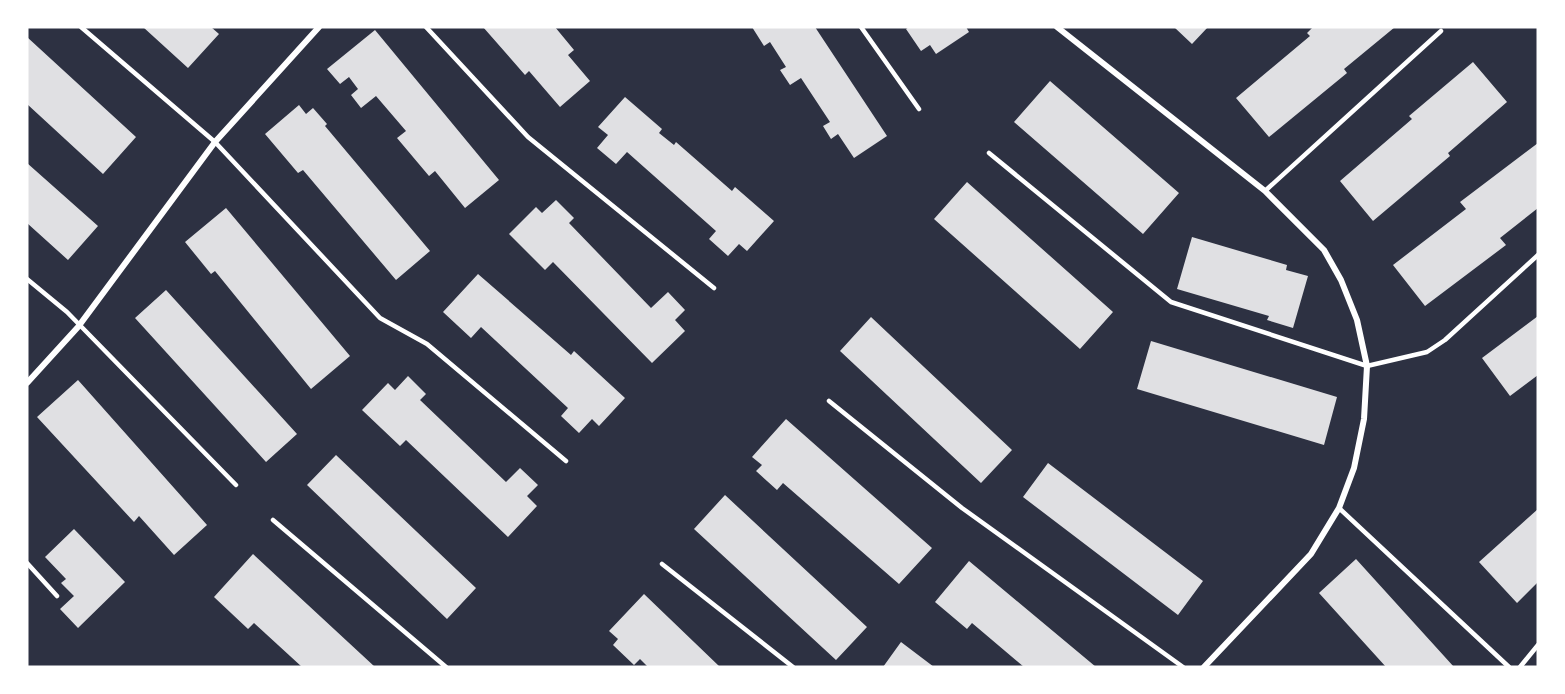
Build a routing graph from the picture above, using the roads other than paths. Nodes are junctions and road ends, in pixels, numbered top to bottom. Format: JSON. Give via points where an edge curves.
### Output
{"nodes":[{"id":1,"x":81,"y":27,"type":"edge"},
{"id":2,"x":319,"y":27,"type":"edge"},
{"id":3,"x":426,"y":27,"type":"edge"},
{"id":4,"x":861,"y":27,"type":"edge"},
{"id":5,"x":1057,"y":27,"type":"edge"},
{"id":6,"x":1441,"y":31,"type":"dead end"},
{"id":7,"x":919,"y":109,"type":"dead end"},
{"id":8,"x":215,"y":142,"type":"junction"},
{"id":9,"x":989,"y":153,"type":"dead end"},
{"id":10,"x":1265,"y":191,"type":"junction"},
{"id":11,"x":1538,"y":255,"type":"edge"},
{"id":12,"x":27,"y":279,"type":"edge"},
{"id":13,"x":714,"y":288,"type":"dead end"},
{"id":14,"x":78,"y":327,"type":"junction"},
{"id":15,"x":1367,"y":366,"type":"junction"},
{"id":16,"x":27,"y":383,"type":"edge"},
{"id":17,"x":829,"y":400,"type":"dead end"},
{"id":18,"x":566,"y":461,"type":"dead end"},
{"id":19,"x":236,"y":485,"type":"dead end"},
{"id":20,"x":1339,"y":508,"type":"junction"},
{"id":21,"x":273,"y":520,"type":"dead end"},
{"id":22,"x":27,"y":563,"type":"edge"},
{"id":23,"x":662,"y":564,"type":"dead end"},
{"id":24,"x":57,"y":596,"type":"dead end"},
{"id":25,"x":1538,"y":645,"type":"edge"},
{"id":26,"x":446,"y":667,"type":"edge"},
{"id":27,"x":793,"y":667,"type":"edge"},
{"id":28,"x":1183,"y":667,"type":"edge"},
{"id":29,"x":1204,"y":667,"type":"edge"},
{"id":30,"x":1509,"y":667,"type":"edge"},
{"id":31,"x":1520,"y":667,"type":"edge"}],
"edges":[{"from":1,"to":8,"type":"lane"},
{"from":2,"to":8,"type":"street"},
{"from":3,"to":13,"type":"lane","via":[[528,136]]},
{"from":4,"to":7,"type":"lane"},
{"from":5,"to":10,"type":"street"},
{"from":6,"to":10,"type":"lane"},
{"from":8,"to":14,"type":"street"},
{"from":8,"to":18,"type":"lane","via":[[380,318],[427,345]]},
{"from":9,"to":15,"type":"lane","via":[[1171,302]]},
{"from":10,"to":15,"type":"street","via":[[1324,250],[1357,320]]},
{"from":11,"to":15,"type":"lane","via":[[1427,352]]},
{"from":12,"to":14,"type":"lane","via":[[67,312]]},
{"from":14,"to":16,"type":"street"},
{"from":14,"to":19,"type":"lane"},
{"from":15,"to":20,"type":"street","via":[[1364,419],[1354,468]]},
{"from":17,"to":28,"type":"lane","via":[[962,508]]},
{"from":20,"to":29,"type":"street","via":[[1311,554]]},
{"from":20,"to":30,"type":"lane"},
{"from":21,"to":26,"type":"lane"},
{"from":22,"to":24,"type":"lane"},
{"from":23,"to":27,"type":"lane"},
{"from":25,"to":31,"type":"lane"}]}
